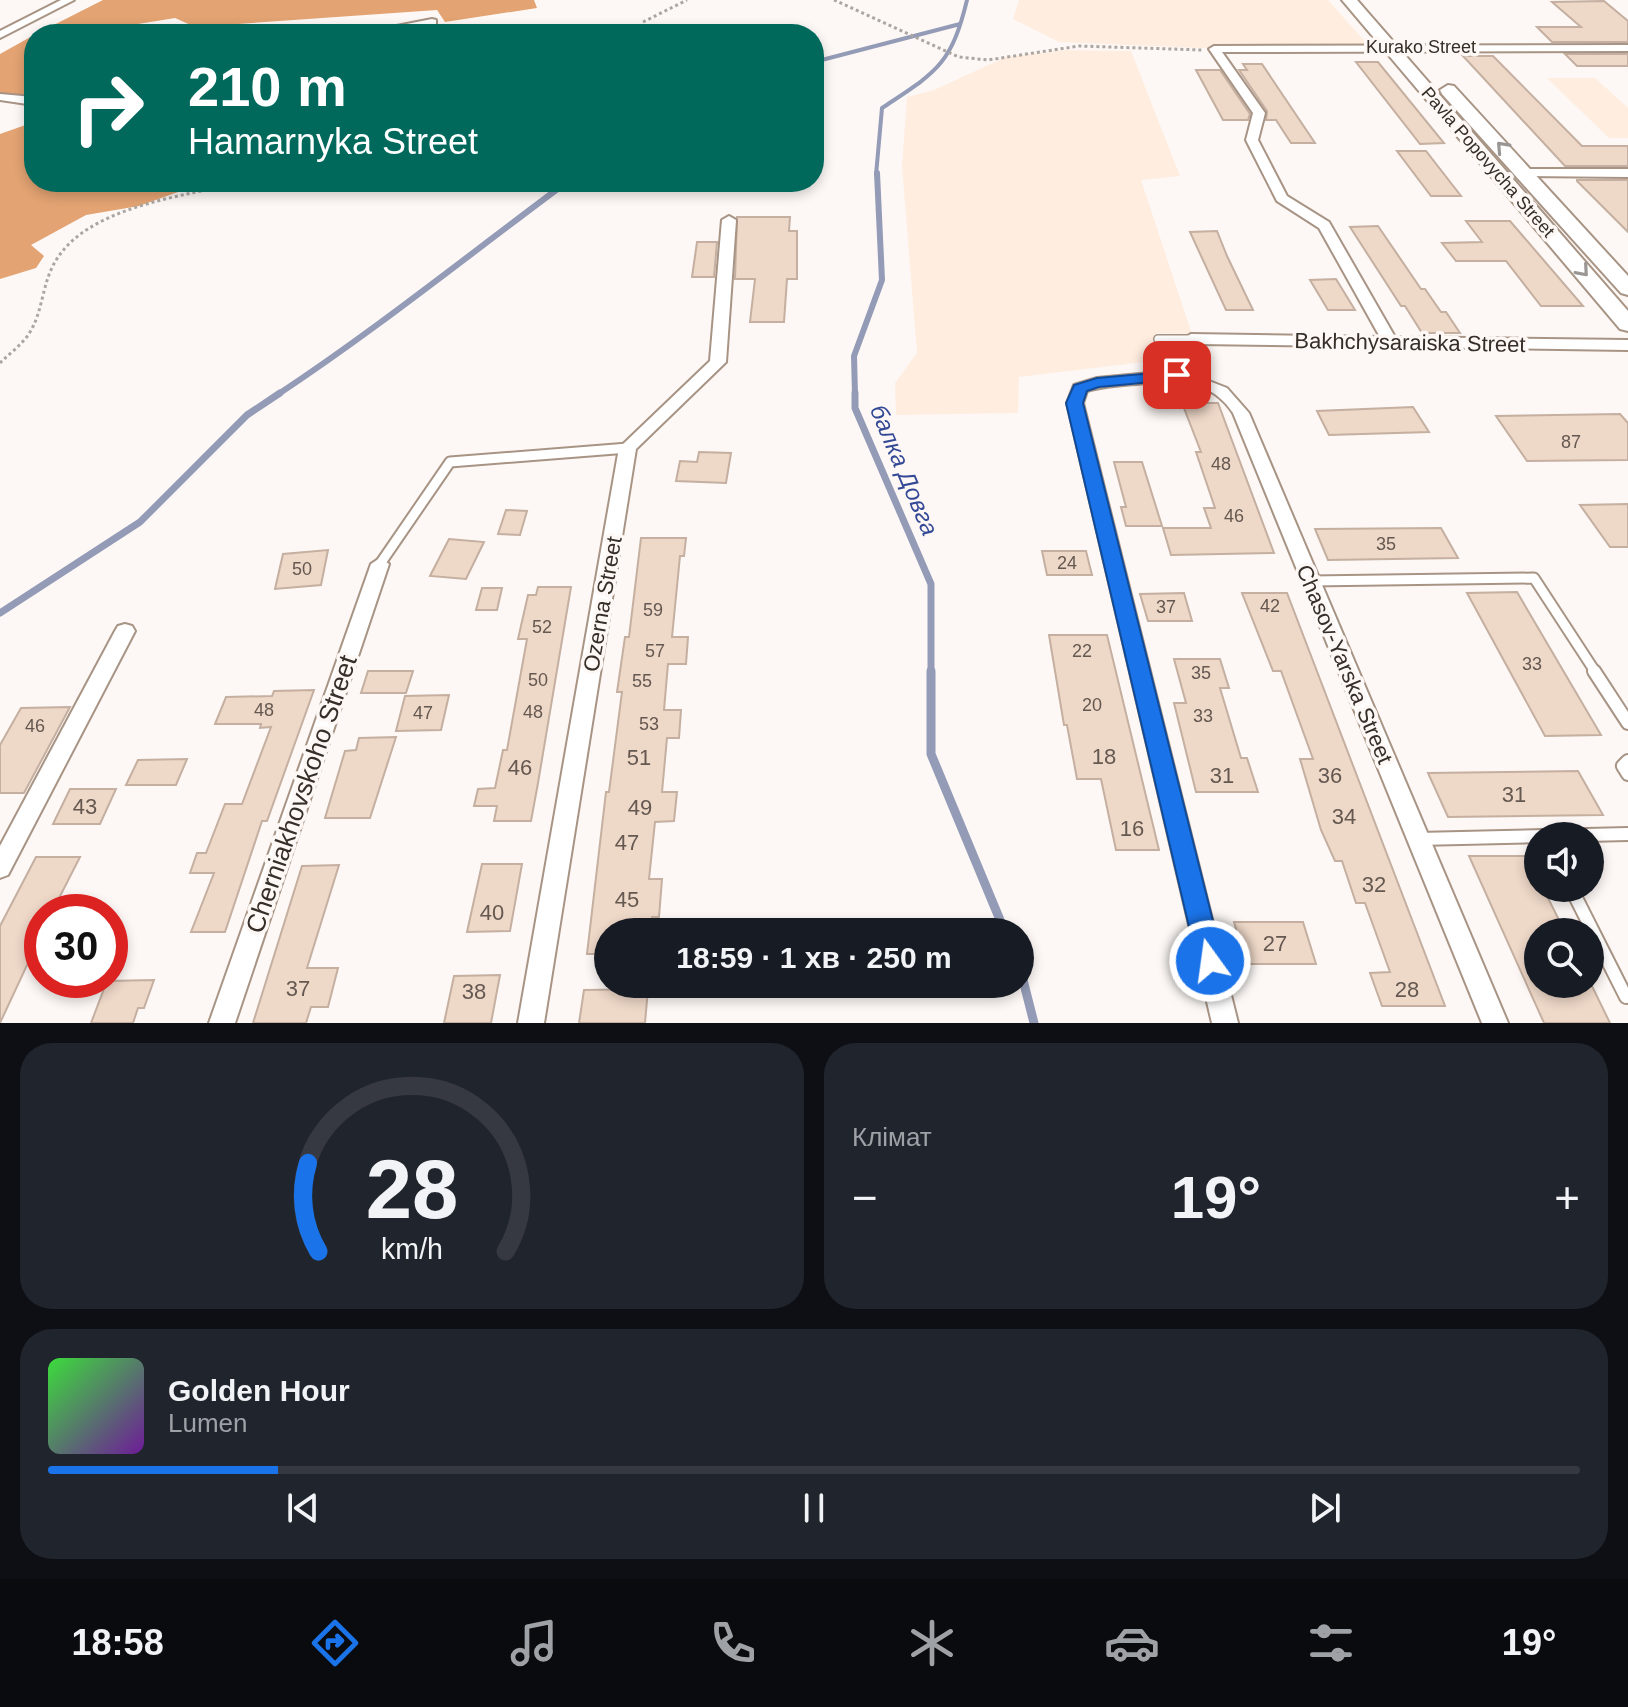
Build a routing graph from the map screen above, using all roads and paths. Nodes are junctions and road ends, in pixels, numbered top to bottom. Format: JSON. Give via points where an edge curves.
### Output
{"nodes":[{"id":1,"x":69,"y":0,"type":"edge"},
{"id":2,"x":687,"y":0,"type":"edge"},
{"id":3,"x":834,"y":0,"type":"edge"},
{"id":4,"x":1349,"y":0,"type":"edge"},
{"id":5,"x":1367,"y":0,"type":"edge"},
{"id":6,"x":432,"y":22,"type":"dead end"},
{"id":7,"x":420,"y":24,"type":"edge"},
{"id":8,"x":643,"y":24,"type":"edge"},
{"id":9,"x":0,"y":35,"type":"edge"},
{"id":10,"x":1398,"y":47,"type":"junction"},
{"id":11,"x":1628,"y":48,"type":"edge"},
{"id":12,"x":1214,"y":49,"type":"junction"},
{"id":13,"x":0,"y":97,"type":"edge"},
{"id":14,"x":24,"y":100,"type":"edge"},
{"id":15,"x":1526,"y":173,"type":"junction"},
{"id":16,"x":1628,"y":173,"type":"edge"},
{"id":17,"x":205,"y":192,"type":"edge"},
{"id":18,"x":729,"y":220,"type":"dead end"},
{"id":19,"x":1628,"y":289,"type":"edge"},
{"id":20,"x":1628,"y":324,"type":"edge"},
{"id":21,"x":1158,"y":339,"type":"dead end"},
{"id":22,"x":1191,"y":339,"type":"junction"},
{"id":23,"x":1390,"y":341,"type":"junction"},
{"id":24,"x":1628,"y":345,"type":"edge"},
{"id":25,"x":0,"y":363,"type":"edge"},
{"id":26,"x":1177,"y":375,"type":"junction"},
{"id":27,"x":628,"y":448,"type":"junction"},
{"id":28,"x":380,"y":564,"type":"joint"},
{"id":29,"x":1311,"y":581,"type":"junction"},
{"id":30,"x":125,"y":631,"type":"dead end"},
{"id":31,"x":1628,"y":723,"type":"edge"},
{"id":32,"x":1628,"y":761,"type":"edge"},
{"id":33,"x":1628,"y":774,"type":"edge"},
{"id":34,"x":1628,"y":834,"type":"edge"},
{"id":35,"x":1604,"y":835,"type":"edge"},
{"id":36,"x":1524,"y":836,"type":"edge"},
{"id":37,"x":1418,"y":839,"type":"junction"},
{"id":38,"x":0,"y":868,"type":"edge"},
{"id":39,"x":1578,"y":902,"type":"edge"},
{"id":40,"x":1627,"y":998,"type":"edge"},
{"id":41,"x":222,"y":1023,"type":"edge"},
{"id":42,"x":531,"y":1023,"type":"edge"},
{"id":43,"x":1225,"y":1023,"type":"edge"},
{"id":44,"x":1495,"y":1023,"type":"edge"}],
"edges":[{"from":1,"to":9,"type":"street"},
{"from":2,"to":8,"type":"path"},
{"from":3,"to":12,"type":"path","via":[[956,56],[988,60],[1079,46]]},
{"from":4,"to":10,"type":"main road","name":"Pavla Popovycha Street"},
{"from":5,"to":10,"type":"main road","name":"Pavla Popovycha Street"},
{"from":6,"to":7,"type":"street"},
{"from":10,"to":11,"type":"street","name":"Kurako Street"},
{"from":10,"to":12,"type":"street","name":"Kurako Street"},
{"from":15,"to":10,"type":"main road","name":"Pavla Popovycha Street","one_way":true},
{"from":10,"to":20,"type":"main road","name":"Pavla Popovycha Street","one_way":true},
{"from":12,"to":23,"type":"street","via":[[1259,113],[1252,140],[1282,198],[1324,225]]},
{"from":13,"to":14,"type":"street"},
{"from":15,"to":16,"type":"street"},
{"from":15,"to":19,"type":"main road","name":"Pavla Popovycha Street"},
{"from":17,"to":25,"type":"path","via":[[132,211],[84,233],[61,253],[45,282],[33,329]]},
{"from":18,"to":27,"type":"street","via":[[718,362]]},
{"from":21,"to":22,"type":"lane"},
{"from":22,"to":23,"type":"street","name":"Bakhchysaraiska Street"},
{"from":22,"to":26,"type":"street"},
{"from":23,"to":24,"type":"street","name":"Bakhchysaraiska Street"},
{"from":26,"to":29,"type":"street","name":"Chasov-Yarska Street","via":[[1216,385],[1231,397]]},
{"from":26,"to":43,"type":"street","via":[[1097,383],[1080,388],[1075,403]]},
{"from":27,"to":28,"type":"lane","via":[[450,462]]},
{"from":27,"to":42,"type":"street","name":"Ozerna Street"},
{"from":28,"to":41,"type":"street","name":"Cherniakhovskoho Street"},
{"from":29,"to":31,"type":"lane","via":[[1534,578]]},
{"from":29,"to":37,"type":"street","name":"Chasov-Yarska Street"},
{"from":30,"to":38,"type":"street"},
{"from":32,"to":33,"type":"lane","via":[[1623,766]]},
{"from":34,"to":35,"type":"lane"},
{"from":36,"to":37,"type":"lane"},
{"from":37,"to":44,"type":"street","name":"Chasov-Yarska Street"},
{"from":39,"to":40,"type":"lane"}]}
